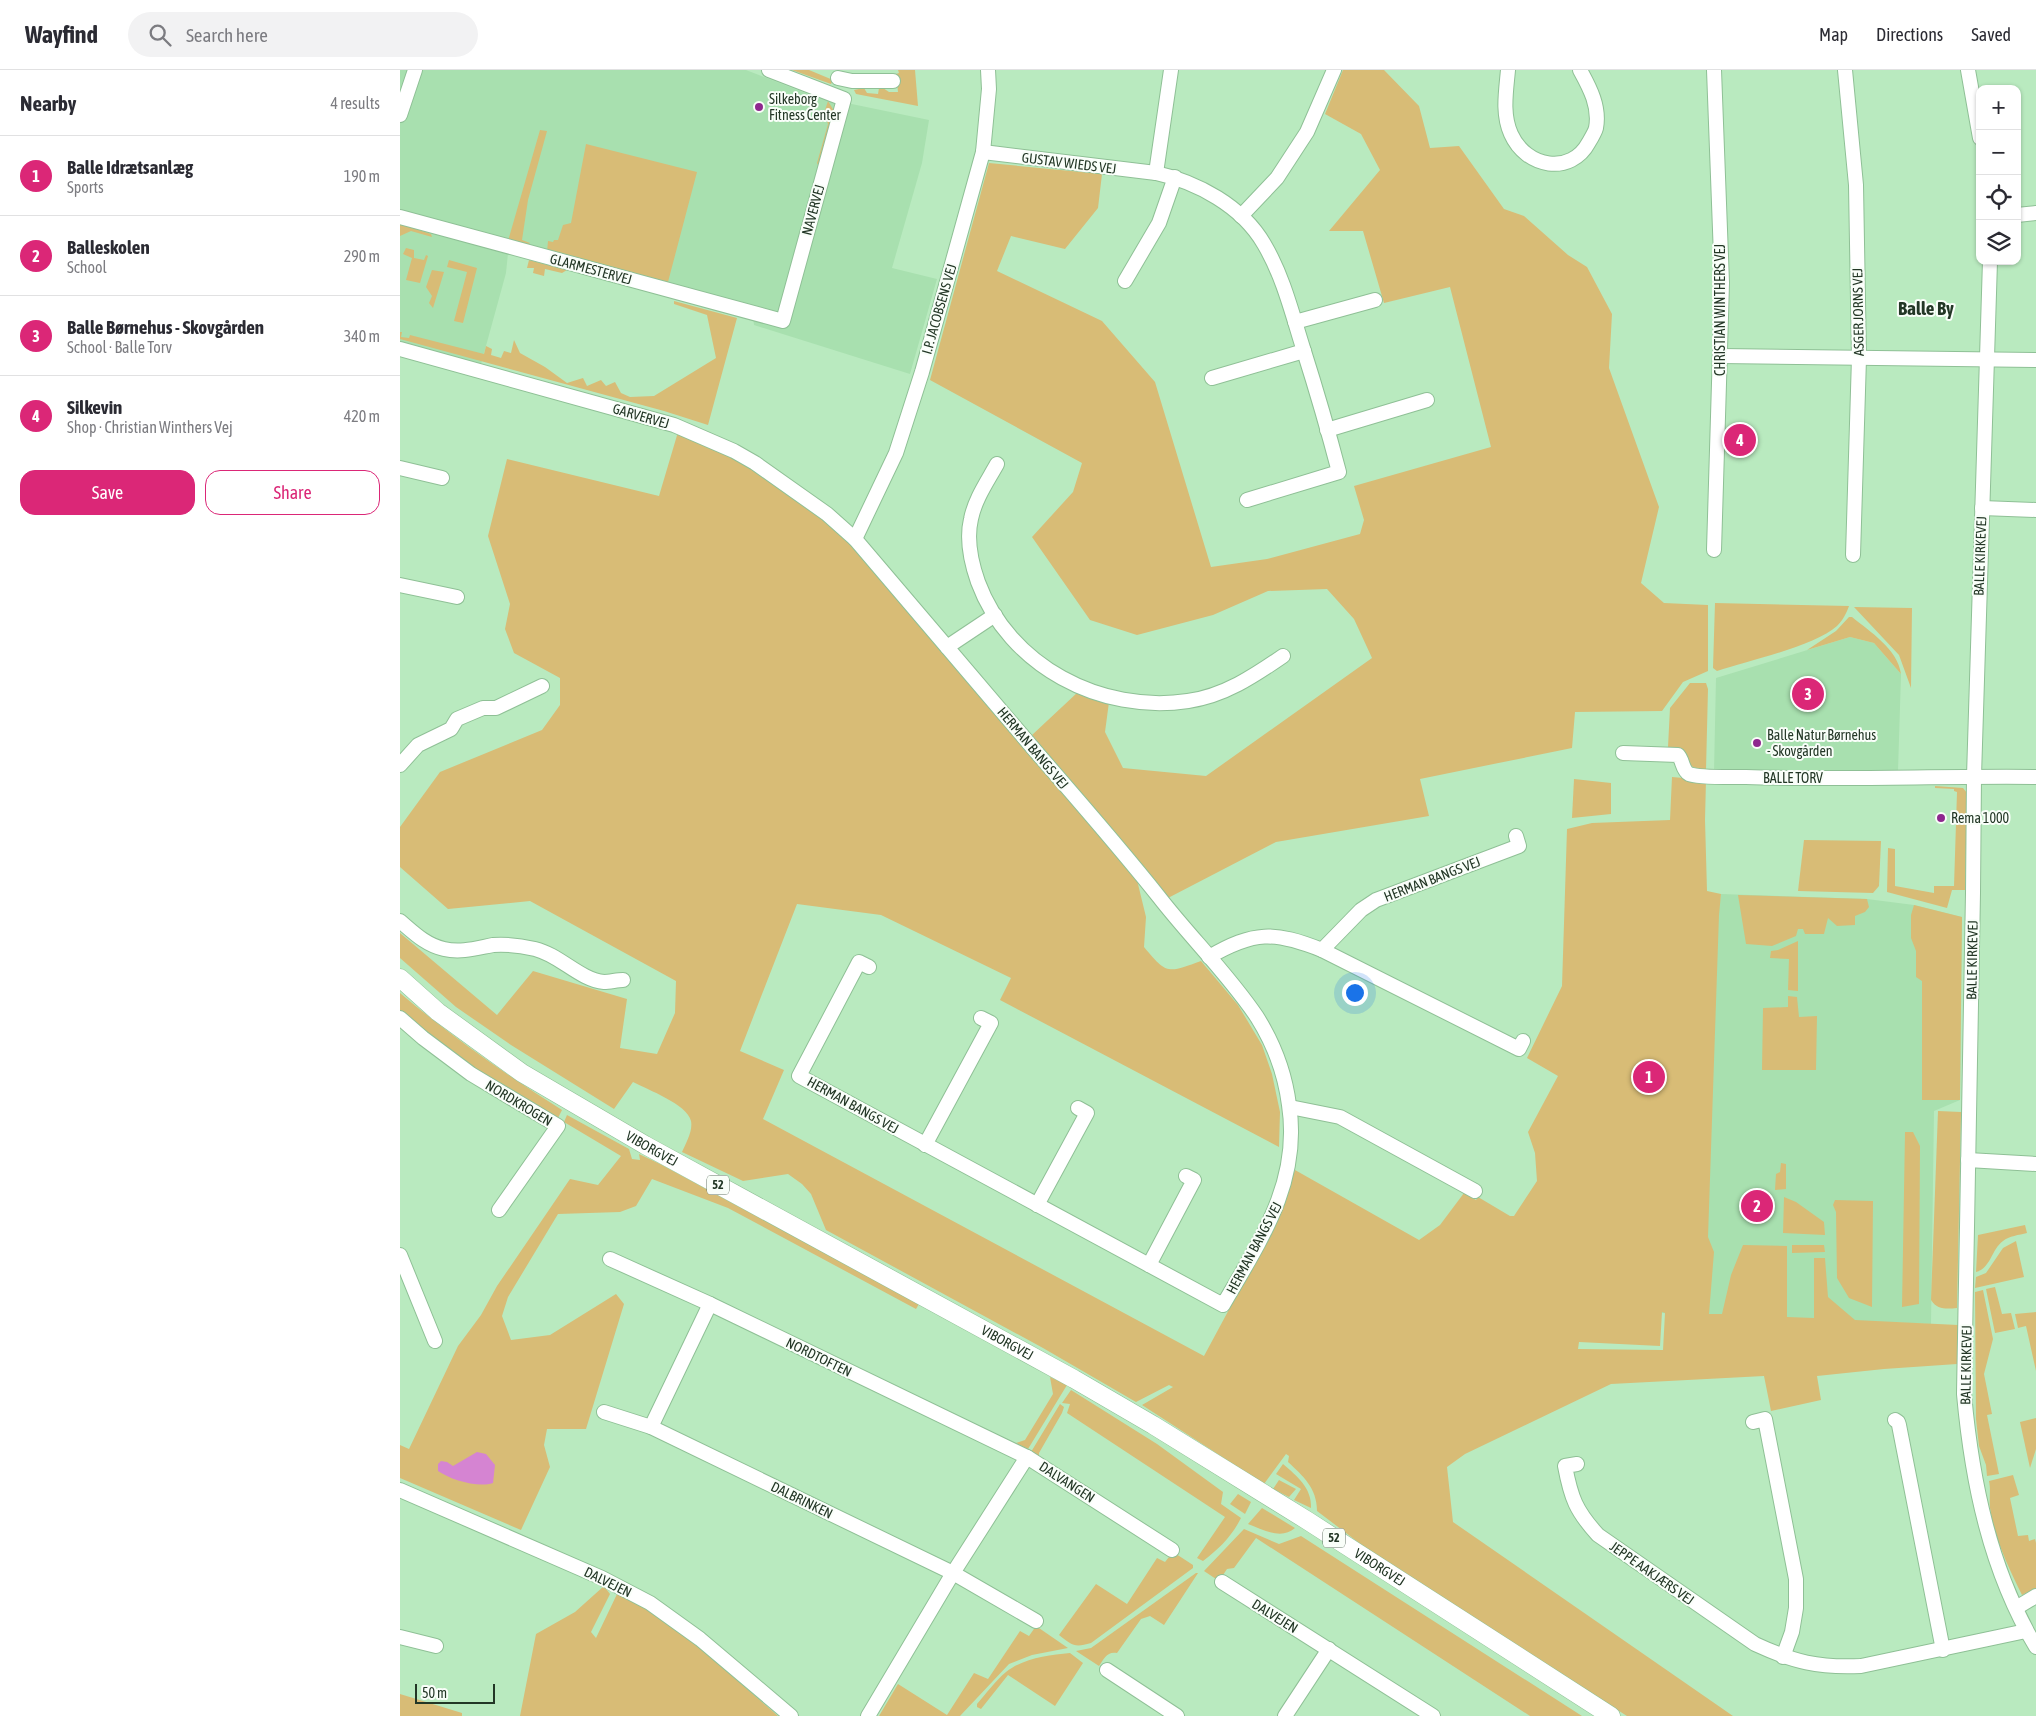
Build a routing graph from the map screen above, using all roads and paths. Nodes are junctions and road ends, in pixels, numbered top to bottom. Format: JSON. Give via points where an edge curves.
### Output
{"nodes":[{"id":1,"x":415,"y":70,"type":"edge"},
{"id":2,"x":770,"y":70,"type":"edge"},
{"id":3,"x":988,"y":70,"type":"edge"},
{"id":4,"x":1171,"y":70,"type":"edge"},
{"id":5,"x":1334,"y":70,"type":"edge"},
{"id":6,"x":1508,"y":70,"type":"edge"},
{"id":7,"x":1580,"y":70,"type":"edge"},
{"id":8,"x":1714,"y":70,"type":"edge"},
{"id":9,"x":1845,"y":70,"type":"edge"},
{"id":10,"x":1968,"y":70,"type":"edge"},
{"id":11,"x":838,"y":78,"type":"dead end"},
{"id":12,"x":893,"y":80,"type":"dead end"},
{"id":13,"x":852,"y":81,"type":"junction"},
{"id":14,"x":844,"y":99,"type":"junction"},
{"id":15,"x":400,"y":115,"type":"edge"},
{"id":16,"x":1979,"y":130,"type":"edge"},
{"id":17,"x":983,"y":152,"type":"junction"},
{"id":18,"x":1156,"y":173,"type":"junction"},
{"id":19,"x":1175,"y":178,"type":"junction"},
{"id":20,"x":2036,"y":213,"type":"edge"},
{"id":21,"x":2021,"y":215,"type":"edge"},
{"id":22,"x":1241,"y":216,"type":"junction"},
{"id":23,"x":400,"y":217,"type":"edge"},
{"id":24,"x":1990,"y":265,"type":"edge"},
{"id":25,"x":1125,"y":281,"type":"dead end"},
{"id":26,"x":1375,"y":300,"type":"dead end"},
{"id":27,"x":783,"y":321,"type":"joint"},
{"id":28,"x":1295,"y":322,"type":"junction"},
{"id":29,"x":400,"y":349,"type":"edge"},
{"id":30,"x":1304,"y":351,"type":"junction"},
{"id":31,"x":1721,"y":356,"type":"junction"},
{"id":32,"x":1859,"y":358,"type":"junction"},
{"id":33,"x":1987,"y":359,"type":"junction"},
{"id":34,"x":2036,"y":360,"type":"edge"},
{"id":35,"x":1212,"y":378,"type":"dead end"},
{"id":36,"x":1426,"y":400,"type":"dead end"},
{"id":37,"x":1327,"y":430,"type":"junction"},
{"id":38,"x":997,"y":464,"type":"dead end"},
{"id":39,"x":400,"y":468,"type":"edge"},
{"id":40,"x":442,"y":478,"type":"dead end"},
{"id":41,"x":1247,"y":500,"type":"dead end"},
{"id":42,"x":1982,"y":508,"type":"junction"},
{"id":43,"x":2036,"y":510,"type":"edge"},
{"id":44,"x":855,"y":539,"type":"junction"},
{"id":45,"x":1714,"y":550,"type":"dead end"},
{"id":46,"x":1852,"y":555,"type":"dead end"},
{"id":47,"x":400,"y":585,"type":"edge"},
{"id":48,"x":457,"y":598,"type":"dead end"},
{"id":49,"x":995,"y":615,"type":"junction"},
{"id":50,"x":947,"y":647,"type":"junction"},
{"id":51,"x":1283,"y":656,"type":"dead end"},
{"id":52,"x":542,"y":686,"type":"dead end"},
{"id":53,"x":1623,"y":753,"type":"dead end"},
{"id":54,"x":400,"y":765,"type":"edge"},
{"id":55,"x":1974,"y":776,"type":"junction"},
{"id":56,"x":2036,"y":777,"type":"edge"},
{"id":57,"x":1516,"y":836,"type":"dead end"},
{"id":58,"x":400,"y":921,"type":"edge"},
{"id":59,"x":1322,"y":950,"type":"junction"},
{"id":60,"x":1209,"y":957,"type":"junction"},
{"id":61,"x":869,"y":967,"type":"dead end"},
{"id":62,"x":400,"y":978,"type":"edge"},
{"id":63,"x":623,"y":980,"type":"dead end"},
{"id":64,"x":400,"y":1018,"type":"edge"},
{"id":65,"x":981,"y":1018,"type":"dead end"},
{"id":66,"x":1523,"y":1041,"type":"dead end"},
{"id":67,"x":1290,"y":1107,"type":"junction"},
{"id":68,"x":1078,"y":1108,"type":"dead end"},
{"id":69,"x":925,"y":1145,"type":"junction"},
{"id":70,"x":1968,"y":1160,"type":"junction"},
{"id":71,"x":2036,"y":1164,"type":"edge"},
{"id":72,"x":1186,"y":1176,"type":"dead end"},
{"id":73,"x":1475,"y":1190,"type":"dead end"},
{"id":74,"x":1037,"y":1205,"type":"junction"},
{"id":75,"x":499,"y":1210,"type":"dead end"},
{"id":76,"x":400,"y":1255,"type":"edge"},
{"id":77,"x":610,"y":1259,"type":"dead end"},
{"id":78,"x":1149,"y":1265,"type":"junction"},
{"id":79,"x":710,"y":1304,"type":"junction"},
{"id":80,"x":435,"y":1341,"type":"dead end"},
{"id":81,"x":604,"y":1412,"type":"dead end"},
{"id":82,"x":1895,"y":1420,"type":"dead end"},
{"id":83,"x":1753,"y":1422,"type":"dead end"},
{"id":84,"x":651,"y":1427,"type":"junction"},
{"id":85,"x":1027,"y":1457,"type":"junction"},
{"id":86,"x":1577,"y":1464,"type":"dead end"},
{"id":87,"x":400,"y":1490,"type":"edge"},
{"id":88,"x":1172,"y":1550,"type":"dead end"},
{"id":89,"x":953,"y":1573,"type":"junction"},
{"id":90,"x":1222,"y":1582,"type":"dead end"},
{"id":91,"x":2036,"y":1596,"type":"edge"},
{"id":92,"x":2016,"y":1608,"type":"junction"},
{"id":93,"x":1036,"y":1621,"type":"dead end"},
{"id":94,"x":2026,"y":1630,"type":"junction"},
{"id":95,"x":400,"y":1637,"type":"edge"},
{"id":96,"x":436,"y":1646,"type":"dead end"},
{"id":97,"x":2036,"y":1647,"type":"edge"},
{"id":98,"x":1329,"y":1649,"type":"junction"},
{"id":99,"x":1943,"y":1650,"type":"junction"},
{"id":100,"x":1783,"y":1657,"type":"junction"},
{"id":101,"x":1106,"y":1670,"type":"dead end"},
{"id":102,"x":791,"y":1716,"type":"edge"},
{"id":103,"x":868,"y":1716,"type":"edge"},
{"id":104,"x":1177,"y":1716,"type":"edge"},
{"id":105,"x":1285,"y":1716,"type":"edge"},
{"id":106,"x":1433,"y":1716,"type":"edge"},
{"id":107,"x":1611,"y":1716,"type":"edge"}],
"edges":[{"from":1,"to":15,"type":"street"},
{"from":2,"to":14,"type":"street"},
{"from":3,"to":17,"type":"street","name":"I.P. JACOBSENS VEJ"},
{"from":4,"to":18,"type":"street"},
{"from":5,"to":22,"type":"street","via":[[1307,132],[1277,178]]},
{"from":6,"to":7,"type":"street","via":[[1505,102],[1510,133],[1520,149],[1535,161],[1554,164],[1572,159],[1586,148],[1596,129],[1596,106]]},
{"from":8,"to":31,"type":"street","name":"CHRISTIAN WINTHERS VEJ","via":[[1722,283]]},
{"from":9,"to":32,"type":"street","name":"ASGER JORNS VEJ","via":[[1856,185]]},
{"from":10,"to":16,"type":"street"},
{"from":11,"to":13,"type":"street"},
{"from":12,"to":13,"type":"street"},
{"from":13,"to":14,"type":"street","name":"NAVERVEJ"},
{"from":14,"to":27,"type":"street","name":"NAVERVEJ"},
{"from":17,"to":18,"type":"street","name":"GUSTAV WIEDS VEJ"},
{"from":17,"to":44,"type":"street","name":"I.P. JACOBSENS VEJ","via":[[922,372],[896,452]]},
{"from":18,"to":19,"type":"street","name":"GUSTAV WIEDS VEJ"},
{"from":19,"to":22,"type":"street","name":"GUSTAV WIEDS VEJ","via":[[1211,193]]},
{"from":19,"to":25,"type":"street","via":[[1159,223]]},
{"from":20,"to":21,"type":"street"},
{"from":22,"to":28,"type":"street","name":"GUSTAV WIEDS VEJ","via":[[1264,243],[1278,271]]},
{"from":23,"to":27,"type":"street","name":"GLARMESTERVEJ"},
{"from":24,"to":33,"type":"street","name":"BALLE KIRKEVEJ"},
{"from":26,"to":28,"type":"street"},
{"from":28,"to":30,"type":"street","name":"GUSTAV WIEDS VEJ"},
{"from":29,"to":44,"type":"street","name":"GARVERVEJ","via":[[674,425],[755,463],[827,514]]},
{"from":30,"to":35,"type":"street"},
{"from":30,"to":37,"type":"street","name":"GUSTAV WIEDS VEJ"},
{"from":31,"to":32,"type":"street"},
{"from":31,"to":45,"type":"street","name":"CHRISTIAN WINTHERS VEJ"},
{"from":32,"to":33,"type":"street"},
{"from":32,"to":46,"type":"street","name":"ASGER JORNS VEJ"},
{"from":33,"to":34,"type":"street"},
{"from":33,"to":42,"type":"street","name":"BALLE KIRKEVEJ"},
{"from":36,"to":37,"type":"street"},
{"from":37,"to":41,"type":"street","name":"GUSTAV WIEDS VEJ","via":[[1339,472]]},
{"from":38,"to":49,"type":"street","via":[[975,503],[969,543],[973,568]]},
{"from":39,"to":40,"type":"street"},
{"from":42,"to":43,"type":"street"},
{"from":42,"to":55,"type":"street","name":"BALLE KIRKEVEJ"},
{"from":44,"to":50,"type":"street","name":"HERMAN BANGS VEJ"},
{"from":47,"to":48,"type":"street"},
{"from":49,"to":50,"type":"street"},
{"from":49,"to":51,"type":"street","via":[[1013,640],[1062,680],[1123,701],[1156,704],[1190,701],[1220,693],[1252,678]]},
{"from":50,"to":60,"type":"street","name":"HERMAN BANGS VEJ"},
{"from":52,"to":54,"type":"street","via":[[496,708],[482,708],[457,719],[451,729],[418,745]]},
{"from":53,"to":55,"type":"street","name":"BALLE TORV","via":[[1678,755],[1684,770],[1690,774],[1710,776],[1800,779]]},
{"from":55,"to":56,"type":"street"},
{"from":55,"to":70,"type":"street","name":"BALLE KIRKEVEJ"},
{"from":57,"to":59,"type":"street","name":"HERMAN BANGS VEJ","via":[[1519,846],[1376,900],[1361,910]]},
{"from":58,"to":63,"type":"street","via":[[426,943],[445,949],[461,951],[496,945],[517,946],[554,956],[587,978],[603,982]]},
{"from":59,"to":60,"type":"street","via":[[1277,935],[1237,943]]},
{"from":59,"to":66,"type":"street","via":[[1519,1048]]},
{"from":60,"to":67,"type":"street","name":"HERMAN BANGS VEJ","via":[[1256,1017],[1275,1049]]},
{"from":61,"to":69,"type":"street","name":"HERMAN BANGS VEJ","via":[[859,962],[799,1076]]},
{"from":62,"to":107,"type":"main road","name":"VIBORGVEJ","number":"52","via":[[438,1012],[522,1073],[645,1145],[1146,1421]]},
{"from":64,"to":75,"type":"street","name":"NORDKROGEN","via":[[471,1074],[558,1126]]},
{"from":65,"to":69,"type":"street","via":[[990,1023]]},
{"from":67,"to":73,"type":"street","via":[[1340,1116]]},
{"from":67,"to":78,"type":"street","name":"HERMAN BANGS VEJ","via":[[1288,1170],[1279,1201],[1223,1305]]},
{"from":68,"to":74,"type":"street","via":[[1087,1113]]},
{"from":69,"to":74,"type":"street","name":"HERMAN BANGS VEJ"},
{"from":70,"to":71,"type":"street"},
{"from":70,"to":92,"type":"street","name":"BALLE KIRKEVEJ","via":[[1964,1394],[1968,1437],[1985,1528]]},
{"from":72,"to":78,"type":"street","via":[[1194,1180]]},
{"from":74,"to":78,"type":"street","name":"HERMAN BANGS VEJ"},
{"from":76,"to":80,"type":"street"},
{"from":77,"to":79,"type":"street","name":"NORDTOFTEN"},
{"from":79,"to":84,"type":"street"},
{"from":79,"to":85,"type":"street","name":"NORDTOFTEN"},
{"from":81,"to":84,"type":"street","name":"DALBRINKEN"},
{"from":82,"to":99,"type":"street","via":[[1901,1433]]},
{"from":83,"to":100,"type":"street","via":[[1765,1419],[1796,1579],[1796,1608]]},
{"from":84,"to":89,"type":"street","name":"DALBRINKEN"},
{"from":85,"to":88,"type":"street","name":"DALVANGEN"},
{"from":85,"to":89,"type":"street","name":"DALVANGEN"},
{"from":86,"to":100,"type":"street","name":"JEPPE AAKJÆRS VEJ","via":[[1566,1466],[1573,1498],[1582,1516],[1598,1535],[1755,1644]]},
{"from":87,"to":102,"type":"street","name":"DALVEJEN","via":[[593,1574],[650,1603],[700,1639]]},
{"from":89,"to":93,"type":"street"},
{"from":89,"to":103,"type":"street","name":"DALVANGEN"},
{"from":90,"to":98,"type":"street","name":"DALVEJEN"},
{"from":91,"to":92,"type":"street"},
{"from":92,"to":94,"type":"street","name":"BALLE KIRKEVEJ"},
{"from":94,"to":97,"type":"street","name":"BALLE KIRKEVEJ"},
{"from":94,"to":99,"type":"street","name":"JEPPE AAKJÆRS VEJ"},
{"from":95,"to":96,"type":"street"},
{"from":98,"to":105,"type":"street"},
{"from":98,"to":106,"type":"street","name":"DALVEJEN"},
{"from":99,"to":100,"type":"street","name":"JEPPE AAKJÆRS VEJ","via":[[1834,1668]]},
{"from":101,"to":104,"type":"street"}]}
